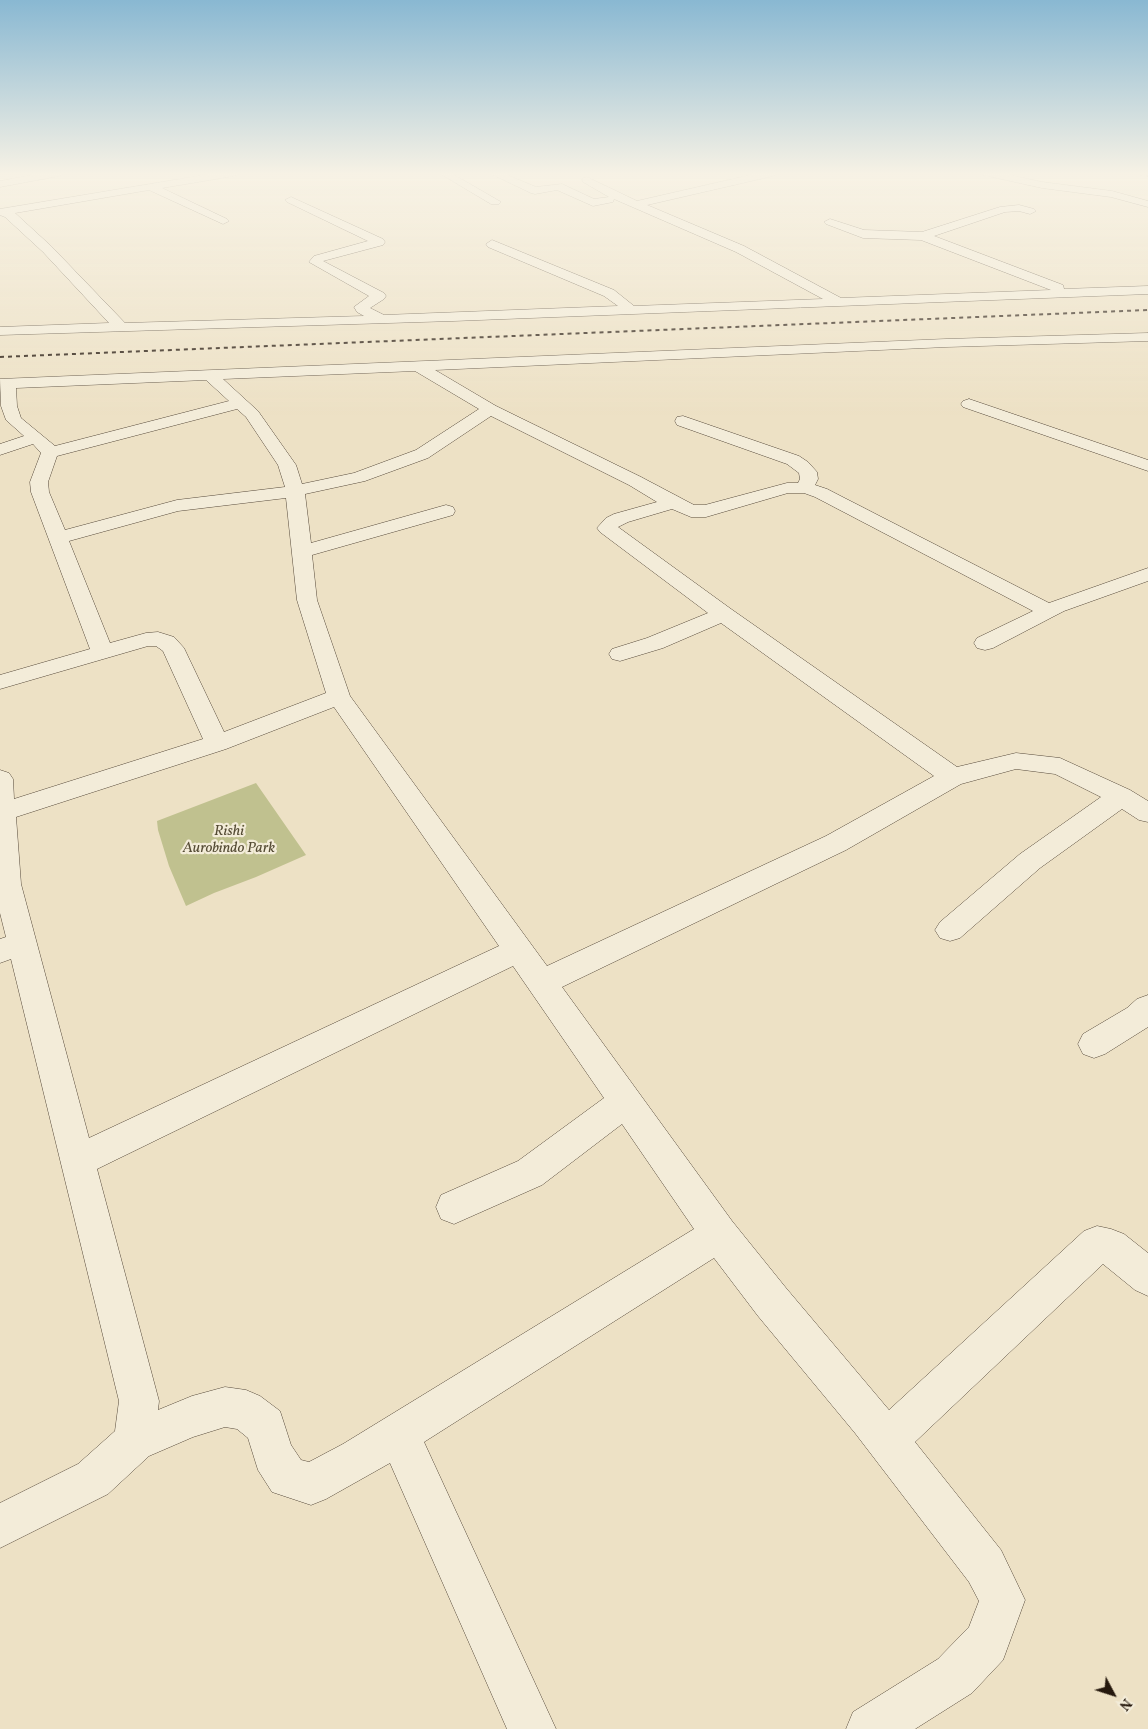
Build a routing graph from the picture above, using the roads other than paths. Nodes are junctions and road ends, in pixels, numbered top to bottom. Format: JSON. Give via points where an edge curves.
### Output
{"nodes":[{"id":1,"x":51,"y":254,"type":"edge"},
{"id":2,"x":337,"y":254,"type":"edge"},
{"id":3,"x":515,"y":254,"type":"edge"},
{"id":4,"x":747,"y":254,"type":"edge"},
{"id":5,"x":970,"y":254,"type":"edge"},
{"id":6,"x":1148,"y":290,"type":"edge"},
{"id":7,"x":1066,"y":292,"type":"junction"},
{"id":8,"x":837,"y":301,"type":"junction"},
{"id":9,"x":631,"y":310,"type":"junction"},
{"id":10,"x":382,"y":319,"type":"junction"},
{"id":11,"x":120,"y":326,"type":"junction"},
{"id":12,"x":0,"y":331,"type":"edge"},
{"id":13,"x":1145,"y":339,"type":"edge"},
{"id":14,"x":418,"y":366,"type":"junction"},
{"id":15,"x":209,"y":374,"type":"junction"},
{"id":16,"x":4,"y":384,"type":"edge"},
{"id":17,"x":240,"y":403,"type":"junction"},
{"id":18,"x":969,"y":404,"type":"dead end"},
{"id":19,"x":490,"y":409,"type":"junction"},
{"id":20,"x":683,"y":421,"type":"dead end"},
{"id":21,"x":36,"y":438,"type":"junction"},
{"id":22,"x":0,"y":450,"type":"edge"},
{"id":23,"x":50,"y":453,"type":"junction"},
{"id":24,"x":1148,"y":466,"type":"edge"},
{"id":25,"x":804,"y":488,"type":"junction"},
{"id":26,"x":295,"y":491,"type":"junction"},
{"id":27,"x":672,"y":503,"type":"junction"},
{"id":28,"x":446,"y":511,"type":"dead end"},
{"id":29,"x":58,"y":538,"type":"junction"},
{"id":30,"x":302,"y":552,"type":"junction"},
{"id":31,"x":1148,"y":574,"type":"edge"},
{"id":32,"x":1049,"y":611,"type":"junction"},
{"id":33,"x":723,"y":614,"type":"junction"},
{"id":34,"x":985,"y":643,"type":"dead end"},
{"id":35,"x":103,"y":652,"type":"junction"},
{"id":36,"x":620,"y":654,"type":"dead end"},
{"id":37,"x":0,"y":682,"type":"edge"},
{"id":38,"x":339,"y":697,"type":"junction"},
{"id":39,"x":217,"y":744,"type":"junction"},
{"id":40,"x":953,"y":777,"type":"junction"},
{"id":41,"x":1,"y":795,"type":"edge"},
{"id":42,"x":1121,"y":796,"type":"junction"},
{"id":43,"x":1148,"y":812,"type":"edge"},
{"id":44,"x":5,"y":896,"type":"edge"},
{"id":45,"x":950,"y":930,"type":"dead end"},
{"id":46,"x":11,"y":948,"type":"edge"},
{"id":47,"x":518,"y":950,"type":"junction"},
{"id":48,"x":541,"y":983,"type":"junction"},
{"id":49,"x":1148,"y":1008,"type":"edge"},
{"id":50,"x":1094,"y":1044,"type":"dead end"},
{"id":51,"x":624,"y":1103,"type":"junction"},
{"id":52,"x":78,"y":1161,"type":"junction"},
{"id":53,"x":454,"y":1207,"type":"dead end"},
{"id":54,"x":719,"y":1234,"type":"junction"},
{"id":55,"x":1148,"y":1277,"type":"edge"},
{"id":56,"x":398,"y":1434,"type":"junction"},
{"id":57,"x":887,"y":1440,"type":"junction"},
{"id":58,"x":134,"y":1441,"type":"junction"},
{"id":59,"x":0,"y":1526,"type":"edge"},
{"id":60,"x":532,"y":1729,"type":"edge"},
{"id":61,"x":870,"y":1729,"type":"edge"}],
"edges":[{"from":1,"to":11,"type":"street"},
{"from":2,"to":10,"type":"street","via":[[315,262],[379,296],[361,307]]},
{"from":3,"to":9,"type":"street","via":[[610,293]]},
{"from":4,"to":8,"type":"street"},
{"from":5,"to":7,"type":"street"},
{"from":6,"to":7,"type":"street"},
{"from":7,"to":8,"type":"street"},
{"from":8,"to":9,"type":"street"},
{"from":9,"to":10,"type":"street"},
{"from":10,"to":11,"type":"street"},
{"from":11,"to":12,"type":"street"},
{"from":13,"to":14,"type":"street","via":[[946,343]]},
{"from":14,"to":15,"type":"street"},
{"from":14,"to":19,"type":"street"},
{"from":15,"to":16,"type":"street"},
{"from":15,"to":17,"type":"street"},
{"from":16,"to":21,"type":"street","via":[[14,420]]},
{"from":17,"to":23,"type":"street"},
{"from":17,"to":26,"type":"street","via":[[252,414],[287,465]]},
{"from":18,"to":24,"type":"street"},
{"from":19,"to":26,"type":"street","via":[[422,454],[359,477]]},
{"from":19,"to":27,"type":"street"},
{"from":20,"to":25,"type":"street","via":[[793,460],[808,472],[809,479]]},
{"from":21,"to":22,"type":"street"},
{"from":21,"to":23,"type":"street"},
{"from":23,"to":29,"type":"street","via":[[39,482]]},
{"from":25,"to":27,"type":"street","via":[[786,488],[706,511],[691,511]]},
{"from":25,"to":32,"type":"street","via":[[821,493]]},
{"from":26,"to":29,"type":"street","via":[[176,506]]},
{"from":26,"to":30,"type":"street"},
{"from":27,"to":33,"type":"street","via":[[621,518],[608,528]]},
{"from":28,"to":30,"type":"street"},
{"from":29,"to":35,"type":"street"},
{"from":30,"to":38,"type":"street","via":[[306,600]]},
{"from":31,"to":32,"type":"street"},
{"from":32,"to":34,"type":"street"},
{"from":33,"to":36,"type":"street"},
{"from":33,"to":40,"type":"street"},
{"from":35,"to":37,"type":"street"},
{"from":35,"to":39,"type":"street","via":[[146,640],[166,642],[173,648]]},
{"from":38,"to":39,"type":"street"},
{"from":38,"to":47,"type":"street"},
{"from":39,"to":41,"type":"street"},
{"from":40,"to":42,"type":"street","via":[[1016,761],[1060,766]]},
{"from":40,"to":48,"type":"street","via":[[836,843]]},
{"from":41,"to":44,"type":"street"},
{"from":42,"to":43,"type":"street"},
{"from":42,"to":45,"type":"street","via":[[1030,861]]},
{"from":44,"to":46,"type":"street"},
{"from":46,"to":52,"type":"street"},
{"from":47,"to":48,"type":"street"},
{"from":47,"to":52,"type":"street"},
{"from":48,"to":51,"type":"street"},
{"from":49,"to":50,"type":"street"},
{"from":51,"to":53,"type":"street","via":[[530,1172]]},
{"from":51,"to":54,"type":"street"},
{"from":52,"to":58,"type":"street","via":[[139,1401]]},
{"from":54,"to":56,"type":"street"},
{"from":54,"to":57,"type":"street"},
{"from":55,"to":57,"type":"street","via":[[1111,1247],[1097,1244]]},
{"from":56,"to":58,"type":"street","via":[[310,1484],[287,1477],[273,1455],[265,1426],[246,1410],[225,1407]]},
{"from":56,"to":60,"type":"street"},
{"from":57,"to":61,"type":"street","via":[[985,1566],[1002,1600],[986,1642],[955,1676]]},
{"from":58,"to":59,"type":"street","via":[[93,1479]]}]}
